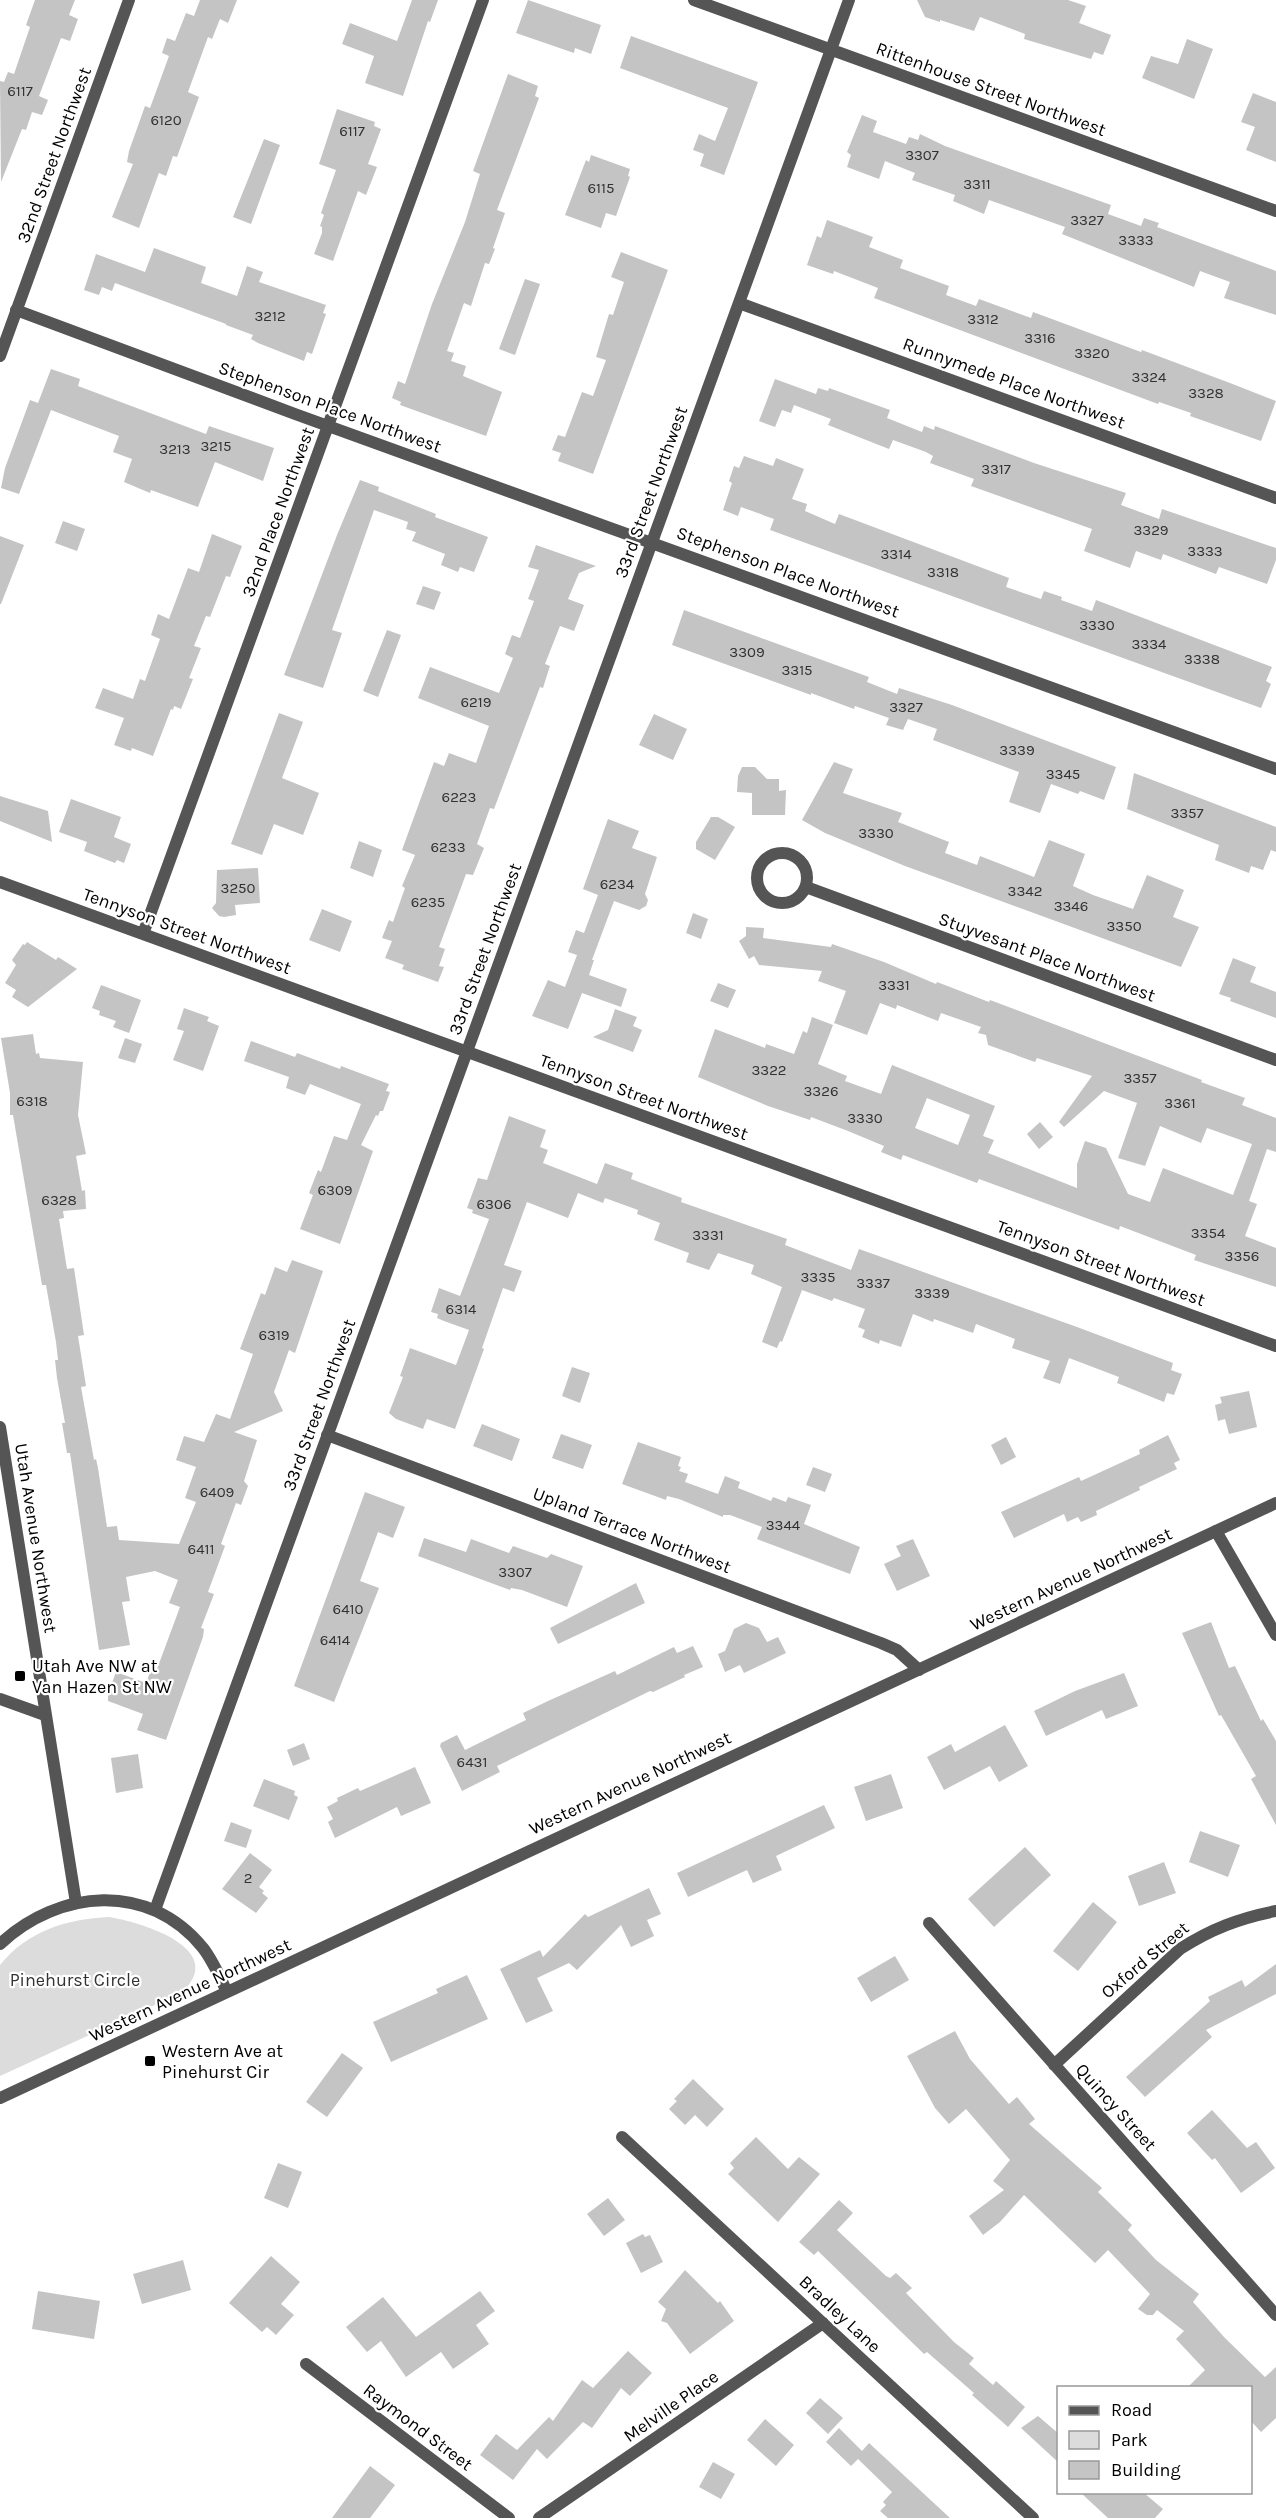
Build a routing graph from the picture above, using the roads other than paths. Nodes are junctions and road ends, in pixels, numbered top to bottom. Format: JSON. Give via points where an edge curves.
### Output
{"nodes":[{"id":1,"x":129,"y":0,"type":"edge"},
{"id":2,"x":483,"y":0,"type":"edge"},
{"id":3,"x":694,"y":0,"type":"edge"},
{"id":4,"x":849,"y":0,"type":"edge"},
{"id":5,"x":831,"y":50,"type":"junction"},
{"id":6,"x":1276,"y":211,"type":"edge"},
{"id":7,"x":739,"y":303,"type":"junction"},
{"id":8,"x":16,"y":310,"type":"junction"},
{"id":9,"x":0,"y":356,"type":"edge"},
{"id":10,"x":329,"y":426,"type":"junction"},
{"id":11,"x":1276,"y":498,"type":"edge"},
{"id":12,"x":652,"y":542,"type":"junction"},
{"id":13,"x":1276,"y":769,"type":"edge"},
{"id":14,"x":0,"y":882,"type":"edge"},
{"id":15,"x":806,"y":887,"type":"junction"},
{"id":16,"x":143,"y":934,"type":"junction"},
{"id":17,"x":466,"y":1052,"type":"junction"},
{"id":18,"x":1276,"y":1060,"type":"edge"},
{"id":19,"x":1276,"y":1346,"type":"edge"},
{"id":20,"x":0,"y":1427,"type":"edge"},
{"id":21,"x":327,"y":1435,"type":"junction"},
{"id":22,"x":1276,"y":1503,"type":"edge"},
{"id":23,"x":1216,"y":1531,"type":"junction"},
{"id":24,"x":1276,"y":1635,"type":"edge"},
{"id":25,"x":918,"y":1670,"type":"junction"},
{"id":26,"x":0,"y":1699,"type":"edge"},
{"id":27,"x":45,"y":1715,"type":"junction"},
{"id":28,"x":76,"y":1903,"type":"junction"},
{"id":29,"x":155,"y":1910,"type":"junction"},
{"id":30,"x":1276,"y":1911,"type":"edge"},
{"id":31,"x":928,"y":1923,"type":"dead end"},
{"id":32,"x":0,"y":1944,"type":"edge"},
{"id":33,"x":227,"y":1992,"type":"junction"},
{"id":34,"x":1054,"y":2065,"type":"junction"},
{"id":35,"x":0,"y":2098,"type":"edge"},
{"id":36,"x":622,"y":2137,"type":"dead end"},
{"id":37,"x":1276,"y":2315,"type":"edge"},
{"id":38,"x":823,"y":2323,"type":"junction"},
{"id":39,"x":306,"y":2364,"type":"dead end"},
{"id":40,"x":508,"y":2518,"type":"edge"},
{"id":41,"x":540,"y":2518,"type":"edge"},
{"id":42,"x":1033,"y":2518,"type":"edge"}],
"edges":[{"from":1,"to":8,"type":"street","name":"32nd Street Northwest"},
{"from":2,"to":10,"type":"street","name":"32nd Place Northwest"},
{"from":3,"to":5,"type":"street","name":"Rittenhouse Street Northwest"},
{"from":4,"to":5,"type":"street","name":"33rd Street Northwest"},
{"from":5,"to":6,"type":"street","name":"Rittenhouse Street Northwest"},
{"from":5,"to":7,"type":"street","name":"33rd Street Northwest"},
{"from":7,"to":11,"type":"street","name":"Runnymede Place Northwest"},
{"from":7,"to":12,"type":"street","name":"33rd Street Northwest"},
{"from":8,"to":9,"type":"street","name":"32nd Street Northwest"},
{"from":8,"to":10,"type":"street","name":"Stephenson Place Northwest"},
{"from":10,"to":12,"type":"street","name":"Stephenson Place Northwest"},
{"from":10,"to":16,"type":"street","name":"32nd Place Northwest"},
{"from":12,"to":13,"type":"street","name":"Stephenson Place Northwest"},
{"from":12,"to":17,"type":"street","name":"33rd Street Northwest"},
{"from":14,"to":16,"type":"street","name":"Tennyson Street Northwest"},
{"from":15,"to":15,"type":"street","via":[[788,902],[773,901],[758,883],[760,866],[765,859],[780,853],[796,857],[807,871]]},
{"from":15,"to":18,"type":"street","name":"Stuyvesant Place Northwest"},
{"from":16,"to":17,"type":"street","name":"Tennyson Street Northwest"},
{"from":17,"to":19,"type":"street","name":"Tennyson Street Northwest"},
{"from":17,"to":21,"type":"street","name":"33rd Street Northwest"},
{"from":20,"to":27,"type":"street","name":"Utah Avenue Northwest"},
{"from":21,"to":25,"type":"street","name":"Upland Terrace Northwest","via":[[881,1643],[897,1650]]},
{"from":21,"to":29,"type":"street","name":"33rd Street Northwest"},
{"from":22,"to":23,"type":"street","name":"Western Avenue Northwest"},
{"from":23,"to":24,"type":"street"},
{"from":23,"to":25,"type":"street","name":"Western Avenue Northwest"},
{"from":25,"to":33,"type":"street","name":"Western Avenue Northwest"},
{"from":26,"to":27,"type":"street"},
{"from":27,"to":28,"type":"street","name":"Utah Avenue Northwest"},
{"from":28,"to":29,"type":"street","via":[[114,1900]]},
{"from":28,"to":32,"type":"street","via":[[36,1918]]},
{"from":29,"to":33,"type":"street","via":[[203,1948]]},
{"from":30,"to":34,"type":"street","name":"Oxford Street","via":[[1226,1923],[1203,1934],[1180,1950]]},
{"from":31,"to":34,"type":"street","name":"Quincy Street"},
{"from":33,"to":35,"type":"street","name":"Western Avenue Northwest"},
{"from":34,"to":37,"type":"street","name":"Quincy Street"},
{"from":36,"to":38,"type":"street","name":"Bradley Lane"},
{"from":38,"to":41,"type":"street","name":"Melville Place"},
{"from":38,"to":42,"type":"street","name":"Bradley Lane"},
{"from":39,"to":40,"type":"street","name":"Raymond Street"}]}
